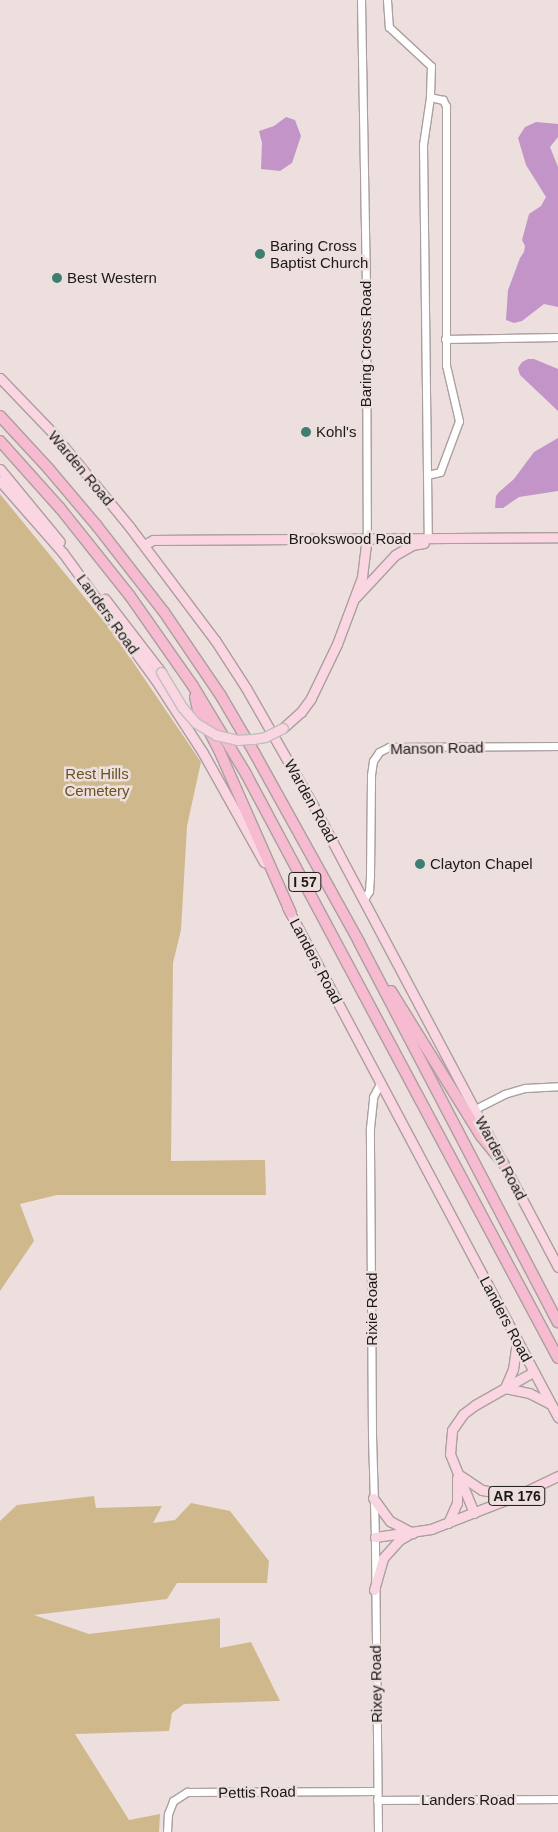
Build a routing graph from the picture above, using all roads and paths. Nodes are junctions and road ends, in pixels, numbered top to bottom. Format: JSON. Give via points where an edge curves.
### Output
{"nodes":[{"id":1,"x":361,"y":0,"type":"edge"},
{"id":2,"x":387,"y":0,"type":"edge"},
{"id":3,"x":430,"y":97,"type":"junction"},
{"id":4,"x":558,"y":337,"type":"edge"},
{"id":5,"x":446,"y":340,"type":"junction"},
{"id":6,"x":0,"y":378,"type":"edge"},
{"id":7,"x":0,"y":416,"type":"edge"},
{"id":8,"x":0,"y":441,"type":"edge"},
{"id":9,"x":0,"y":469,"type":"edge"},
{"id":10,"x":427,"y":476,"type":"junction"},
{"id":11,"x":0,"y":481,"type":"edge"},
{"id":12,"x":558,"y":538,"type":"edge"},
{"id":13,"x":367,"y":539,"type":"junction"},
{"id":14,"x":428,"y":539,"type":"junction"},
{"id":15,"x":444,"y":539,"type":"junction"},
{"id":16,"x":144,"y":546,"type":"junction"},
{"id":17,"x":355,"y":598,"type":"junction"},
{"id":18,"x":193,"y":686,"type":"junction"},
{"id":19,"x":558,"y":746,"type":"edge"},
{"id":20,"x":364,"y":899,"type":"junction"},
{"id":21,"x":290,"y":913,"type":"junction"},
{"id":22,"x":359,"y":942,"type":"junction"},
{"id":23,"x":380,"y":1084,"type":"junction"},
{"id":24,"x":558,"y":1086,"type":"edge"},
{"id":25,"x":475,"y":1109,"type":"junction"},
{"id":26,"x":504,"y":1164,"type":"junction"},
{"id":27,"x":558,"y":1266,"type":"edge"},
{"id":28,"x":558,"y":1322,"type":"edge"},
{"id":29,"x":517,"y":1341,"type":"junction"},
{"id":30,"x":558,"y":1358,"type":"edge"},
{"id":31,"x":534,"y":1372,"type":"junction"},
{"id":32,"x":505,"y":1388,"type":"junction"},
{"id":33,"x":551,"y":1405,"type":"junction"},
{"id":34,"x":558,"y":1417,"type":"edge"},
{"id":35,"x":457,"y":1473,"type":"junction"},
{"id":36,"x":558,"y":1476,"type":"edge"},
{"id":37,"x":516,"y":1496,"type":"junction"},
{"id":38,"x":373,"y":1498,"type":"junction"},
{"id":39,"x":474,"y":1513,"type":"junction"},
{"id":40,"x":448,"y":1523,"type":"junction"},
{"id":41,"x":413,"y":1533,"type":"junction"},
{"id":42,"x":375,"y":1536,"type":"junction"},
{"id":43,"x":374,"y":1590,"type":"junction"},
{"id":44,"x":377,"y":1791,"type":"junction"},
{"id":45,"x":558,"y":1799,"type":"edge"},
{"id":46,"x":377,"y":1800,"type":"junction"},
{"id":47,"x":167,"y":1832,"type":"edge"},
{"id":48,"x":378,"y":1832,"type":"edge"}],
"edges":[{"from":1,"to":13,"type":"street","name":"Baring Cross Road","via":[[367,312]]},
{"from":2,"to":3,"type":"street","via":[[389,27],[431,66]]},
{"from":3,"to":5,"type":"street","via":[[443,100],[446,106]]},
{"from":3,"to":10,"type":"street","via":[[422,145]]},
{"from":4,"to":5,"type":"street"},
{"from":5,"to":10,"type":"street","via":[[446,366],[459,421],[440,472]]},
{"from":6,"to":16,"type":"main road","name":"Warden Road","via":[[52,432]]},
{"from":7,"to":22,"type":"highway","number":"I 57","via":[[98,526],[195,657],[256,754]]},
{"from":8,"to":18,"type":"highway","number":"I 57","via":[[87,540]]},
{"from":9,"to":17,"type":"main road","bridge":true,"via":[[161,672],[182,707],[196,723],[216,736],[237,740],[264,737],[283,728],[301,712],[337,644]]},
{"from":10,"to":14,"type":"street"},
{"from":11,"to":21,"type":"main road","name":"Landers Road","via":[[63,553],[164,692],[203,753]]},
{"from":12,"to":15,"type":"main road","name":"Brookswood Road"},
{"from":13,"to":14,"type":"main road","name":"Brookswood Road"},
{"from":13,"to":16,"type":"main road","name":"Brookswood Road","via":[[153,540]]},
{"from":13,"to":17,"type":"main road"},
{"from":14,"to":15,"type":"main road","name":"Brookswood Road"},
{"from":15,"to":17,"type":"main road","via":[[412,545],[395,555]]},
{"from":16,"to":20,"type":"main road","name":"Warden Road","via":[[215,640],[250,695]]},
{"from":18,"to":21,"type":"highway","via":[[198,710],[219,750]]},
{"from":18,"to":30,"type":"highway","number":"I 57","via":[[269,814]]},
{"from":19,"to":20,"type":"street","name":"Manson Road","via":[[389,747],[379,752],[373,761],[371,775],[370,875],[369,891]]},
{"from":20,"to":25,"type":"main road","name":"Warden Road"},
{"from":21,"to":23,"type":"main road","name":"Landers Road"},
{"from":22,"to":26,"type":"highway","via":[[482,1136]]},
{"from":22,"to":28,"type":"highway","number":"I 57"},
{"from":23,"to":29,"type":"main road","name":"Landers Road"},
{"from":23,"to":38,"type":"street","name":"Rixie Road","via":[[374,1098],[370,1128]]},
{"from":24,"to":25,"type":"street","via":[[510,1092]]},
{"from":25,"to":26,"type":"main road","name":"Warden Road"},
{"from":26,"to":27,"type":"main road","name":"Warden Road"},
{"from":29,"to":31,"type":"main road","name":"Landers Road"},
{"from":29,"to":32,"type":"main road","via":[[514,1369]]},
{"from":31,"to":32,"type":"main road"},
{"from":31,"to":33,"type":"main road","name":"Landers Road"},
{"from":32,"to":33,"type":"main road","via":[[529,1392]]},
{"from":32,"to":35,"type":"main road","via":[[475,1405],[457,1422],[450,1454]]},
{"from":33,"to":34,"type":"main road","name":"Landers Road"},
{"from":35,"to":37,"type":"main road","via":[[482,1490]]},
{"from":35,"to":39,"type":"main road"},
{"from":35,"to":40,"type":"main road","via":[[457,1503]]},
{"from":36,"to":37,"type":"main road","number":"AR 176"},
{"from":37,"to":39,"type":"main road","number":"AR 176"},
{"from":38,"to":41,"type":"main road","via":[[390,1521]]},
{"from":38,"to":42,"type":"street","name":"Rixie Road"},
{"from":39,"to":40,"type":"main road"},
{"from":40,"to":41,"type":"main road"},
{"from":41,"to":42,"type":"main road"},
{"from":41,"to":43,"type":"main road","via":[[399,1540],[383,1558]]},
{"from":42,"to":43,"type":"street","name":"Rixey Road"},
{"from":43,"to":44,"type":"street","name":"Rixey Road"},
{"from":44,"to":46,"type":"street","name":"Rixey Road"},
{"from":44,"to":47,"type":"street","name":"Pettis Road","via":[[187,1792],[172,1801]]},
{"from":45,"to":46,"type":"street","name":"Landers Road"},
{"from":46,"to":48,"type":"street","name":"Rixey Road"}]}
